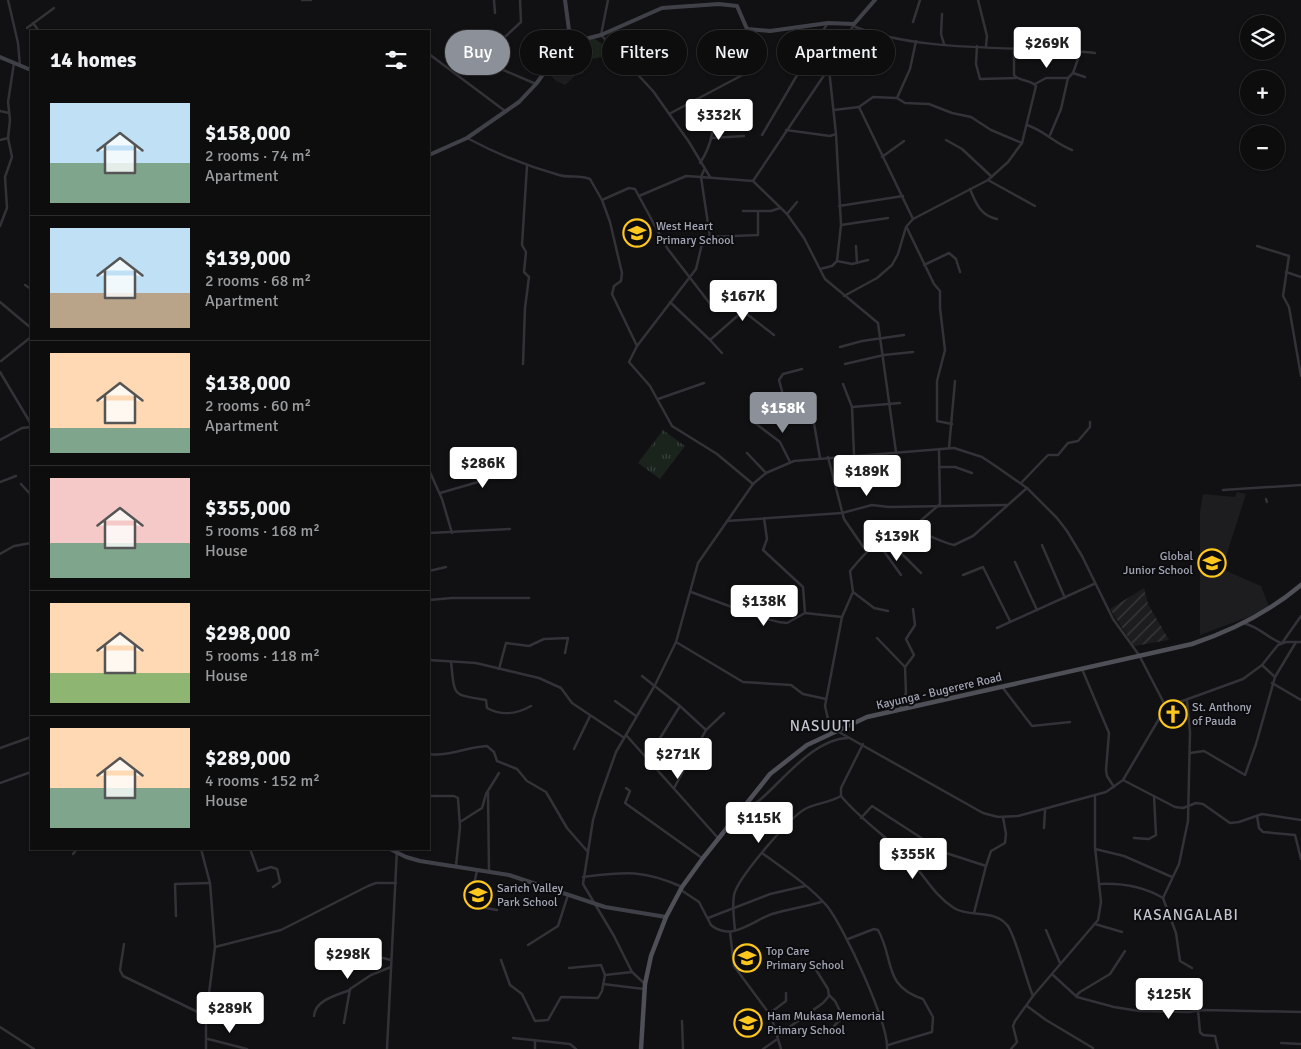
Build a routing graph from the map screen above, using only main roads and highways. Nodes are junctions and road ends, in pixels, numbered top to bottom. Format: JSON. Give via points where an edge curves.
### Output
{"nodes":[{"id":1,"x":1301,"y":585,"type":"edge"},
{"id":2,"x":641,"y":1049,"type":"edge"}],
"edges":[{"from":1,"to":2,"type":"main road","name":"Kayunga - Bugerere Road","via":[[1270,609],[1192,644],[867,717],[808,744],[770,774],[703,858],[666,917],[651,956],[645,987]]}]}
